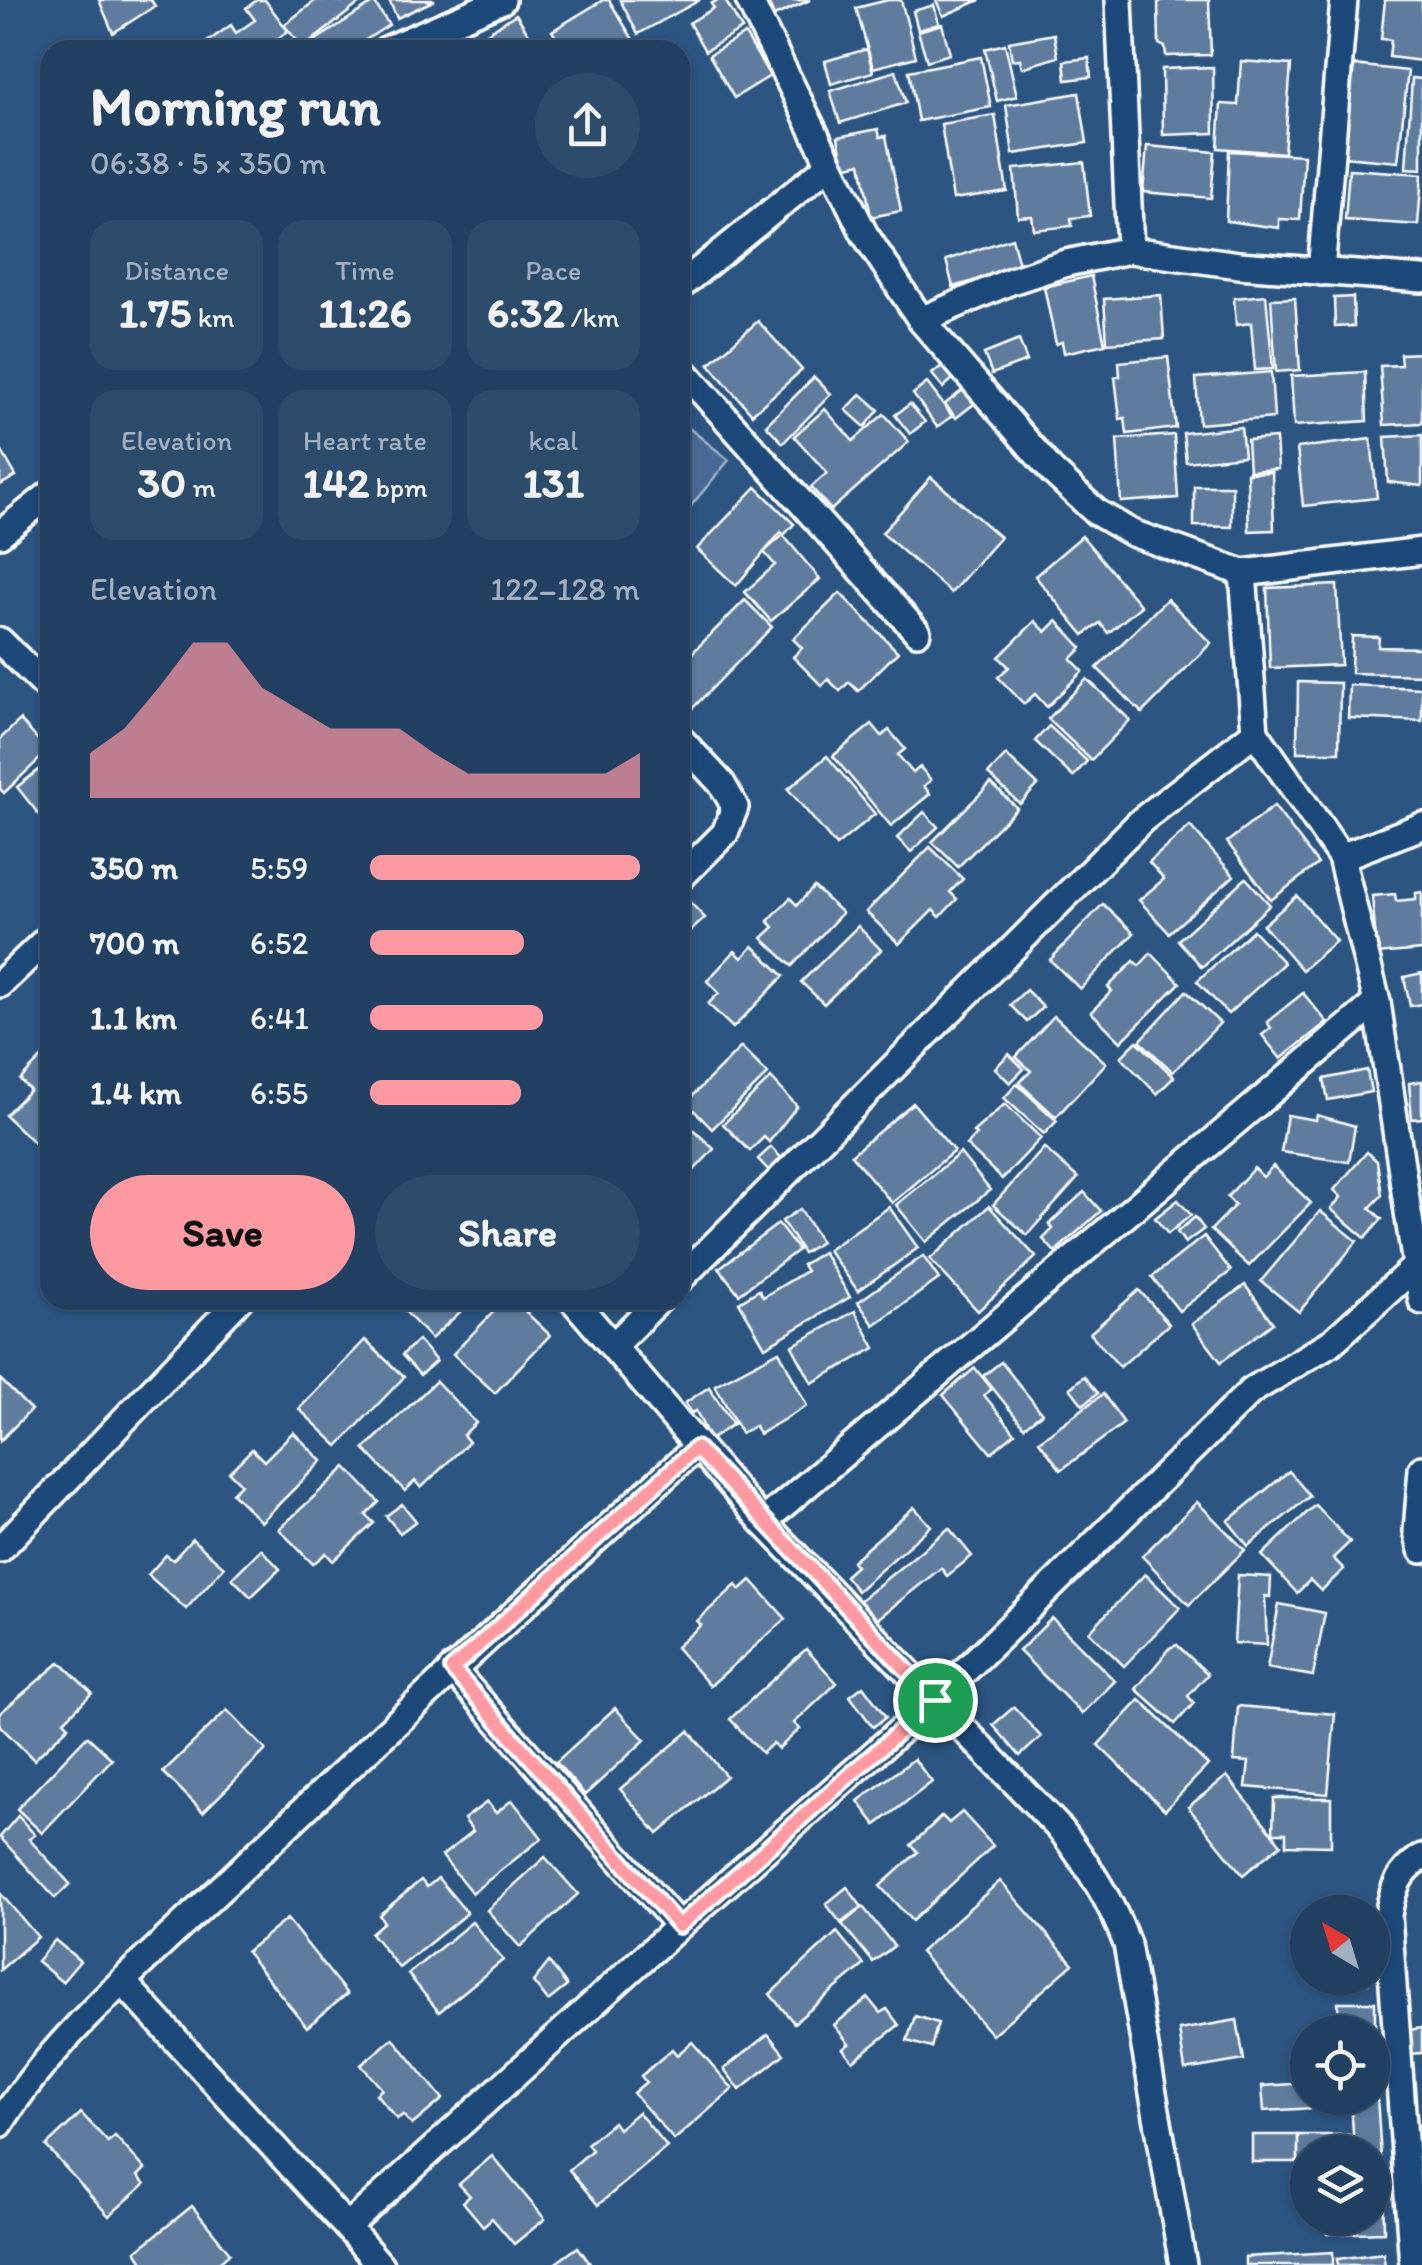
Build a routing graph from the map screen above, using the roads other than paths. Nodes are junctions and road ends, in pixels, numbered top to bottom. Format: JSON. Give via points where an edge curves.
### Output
{"nodes":[{"id":1,"x":502,"y":0,"type":"edge"},
{"id":2,"x":750,"y":0,"type":"edge"},
{"id":3,"x":1119,"y":0,"type":"edge"},
{"id":4,"x":1344,"y":0,"type":"edge"},
{"id":5,"x":409,"y":40,"type":"edge"},
{"id":6,"x":828,"y":166,"type":"junction"},
{"id":7,"x":1130,"y":250,"type":"junction"},
{"id":8,"x":1321,"y":272,"type":"junction"},
{"id":9,"x":690,"y":278,"type":"edge"},
{"id":10,"x":1422,"y":278,"type":"edge"},
{"id":11,"x":921,"y":320,"type":"junction"},
{"id":12,"x":690,"y":378,"type":"edge"},
{"id":13,"x":40,"y":502,"type":"edge"},
{"id":14,"x":0,"y":534,"type":"edge"},
{"id":15,"x":1422,"y":551,"type":"edge"},
{"id":16,"x":1243,"y":572,"type":"junction"},
{"id":17,"x":917,"y":632,"type":"dead end"},
{"id":18,"x":0,"y":641,"type":"edge"},
{"id":19,"x":40,"y":680,"type":"edge"},
{"id":20,"x":1256,"y":732,"type":"junction"},
{"id":21,"x":690,"y":750,"type":"edge"},
{"id":22,"x":1422,"y":826,"type":"edge"},
{"id":23,"x":1341,"y":857,"type":"junction"},
{"id":24,"x":690,"y":868,"type":"edge"},
{"id":25,"x":40,"y":946,"type":"edge"},
{"id":26,"x":0,"y":984,"type":"edge"},
{"id":27,"x":1377,"y":1002,"type":"junction"},
{"id":28,"x":1416,"y":1266,"type":"junction"},
{"id":29,"x":690,"y":1269,"type":"edge"},
{"id":30,"x":1422,"y":1301,"type":"edge"},
{"id":31,"x":229,"y":1310,"type":"edge"},
{"id":32,"x":582,"y":1310,"type":"edge"},
{"id":33,"x":649,"y":1310,"type":"edge"},
{"id":34,"x":614,"y":1345,"type":"junction"},
{"id":35,"x":696,"y":1448,"type":"junction"},
{"id":36,"x":1422,"y":1469,"type":"edge"},
{"id":37,"x":763,"y":1522,"type":"junction"},
{"id":38,"x":0,"y":1549,"type":"edge"},
{"id":39,"x":1422,"y":1550,"type":"edge"},
{"id":40,"x":452,"y":1669,"type":"junction"},
{"id":41,"x":935,"y":1700,"type":"junction"},
{"id":42,"x":1422,"y":1856,"type":"edge"},
{"id":43,"x":679,"y":1926,"type":"junction"},
{"id":44,"x":123,"y":1982,"type":"junction"},
{"id":45,"x":0,"y":2124,"type":"edge"},
{"id":46,"x":347,"y":2228,"type":"junction"},
{"id":47,"x":380,"y":2265,"type":"edge"},
{"id":48,"x":1183,"y":2265,"type":"edge"},
{"id":49,"x":1413,"y":2265,"type":"edge"}],
"edges":[{"from":1,"to":5,"type":"street"},
{"from":2,"to":6,"type":"street"},
{"from":3,"to":7,"type":"street"},
{"from":4,"to":8,"type":"street"},
{"from":6,"to":9,"type":"street"},
{"from":6,"to":11,"type":"street"},
{"from":7,"to":8,"type":"street"},
{"from":7,"to":11,"type":"street","via":[[1029,275]]},
{"from":8,"to":10,"type":"street"},
{"from":11,"to":16,"type":"street","via":[[1096,512],[1132,533]]},
{"from":12,"to":17,"type":"street"},
{"from":13,"to":14,"type":"street"},
{"from":15,"to":16,"type":"street"},
{"from":16,"to":20,"type":"street"},
{"from":18,"to":19,"type":"street"},
{"from":20,"to":23,"type":"street"},
{"from":20,"to":29,"type":"street","via":[[1142,820]]},
{"from":21,"to":24,"type":"street","via":[[735,807],[725,833]]},
{"from":22,"to":23,"type":"street"},
{"from":23,"to":27,"type":"street"},
{"from":25,"to":26,"type":"street"},
{"from":27,"to":28,"type":"street"},
{"from":27,"to":37,"type":"street"},
{"from":28,"to":30,"type":"street"},
{"from":28,"to":41,"type":"street","via":[[1332,1342],[1251,1391]]},
{"from":31,"to":38,"type":"street"},
{"from":32,"to":34,"type":"street"},
{"from":33,"to":34,"type":"street"},
{"from":34,"to":35,"type":"street"},
{"from":35,"to":37,"type":"street"},
{"from":35,"to":40,"type":"street"},
{"from":36,"to":39,"type":"street"},
{"from":37,"to":41,"type":"street"},
{"from":40,"to":43,"type":"street"},
{"from":40,"to":44,"type":"street"},
{"from":41,"to":43,"type":"street"},
{"from":41,"to":48,"type":"street","via":[[1062,1830],[1114,1908],[1127,1944]]},
{"from":42,"to":49,"type":"street","via":[[1393,1886],[1388,1915]]},
{"from":43,"to":46,"type":"street"},
{"from":44,"to":45,"type":"street","via":[[17,2096]]},
{"from":44,"to":46,"type":"street"},
{"from":46,"to":47,"type":"street"}]}
